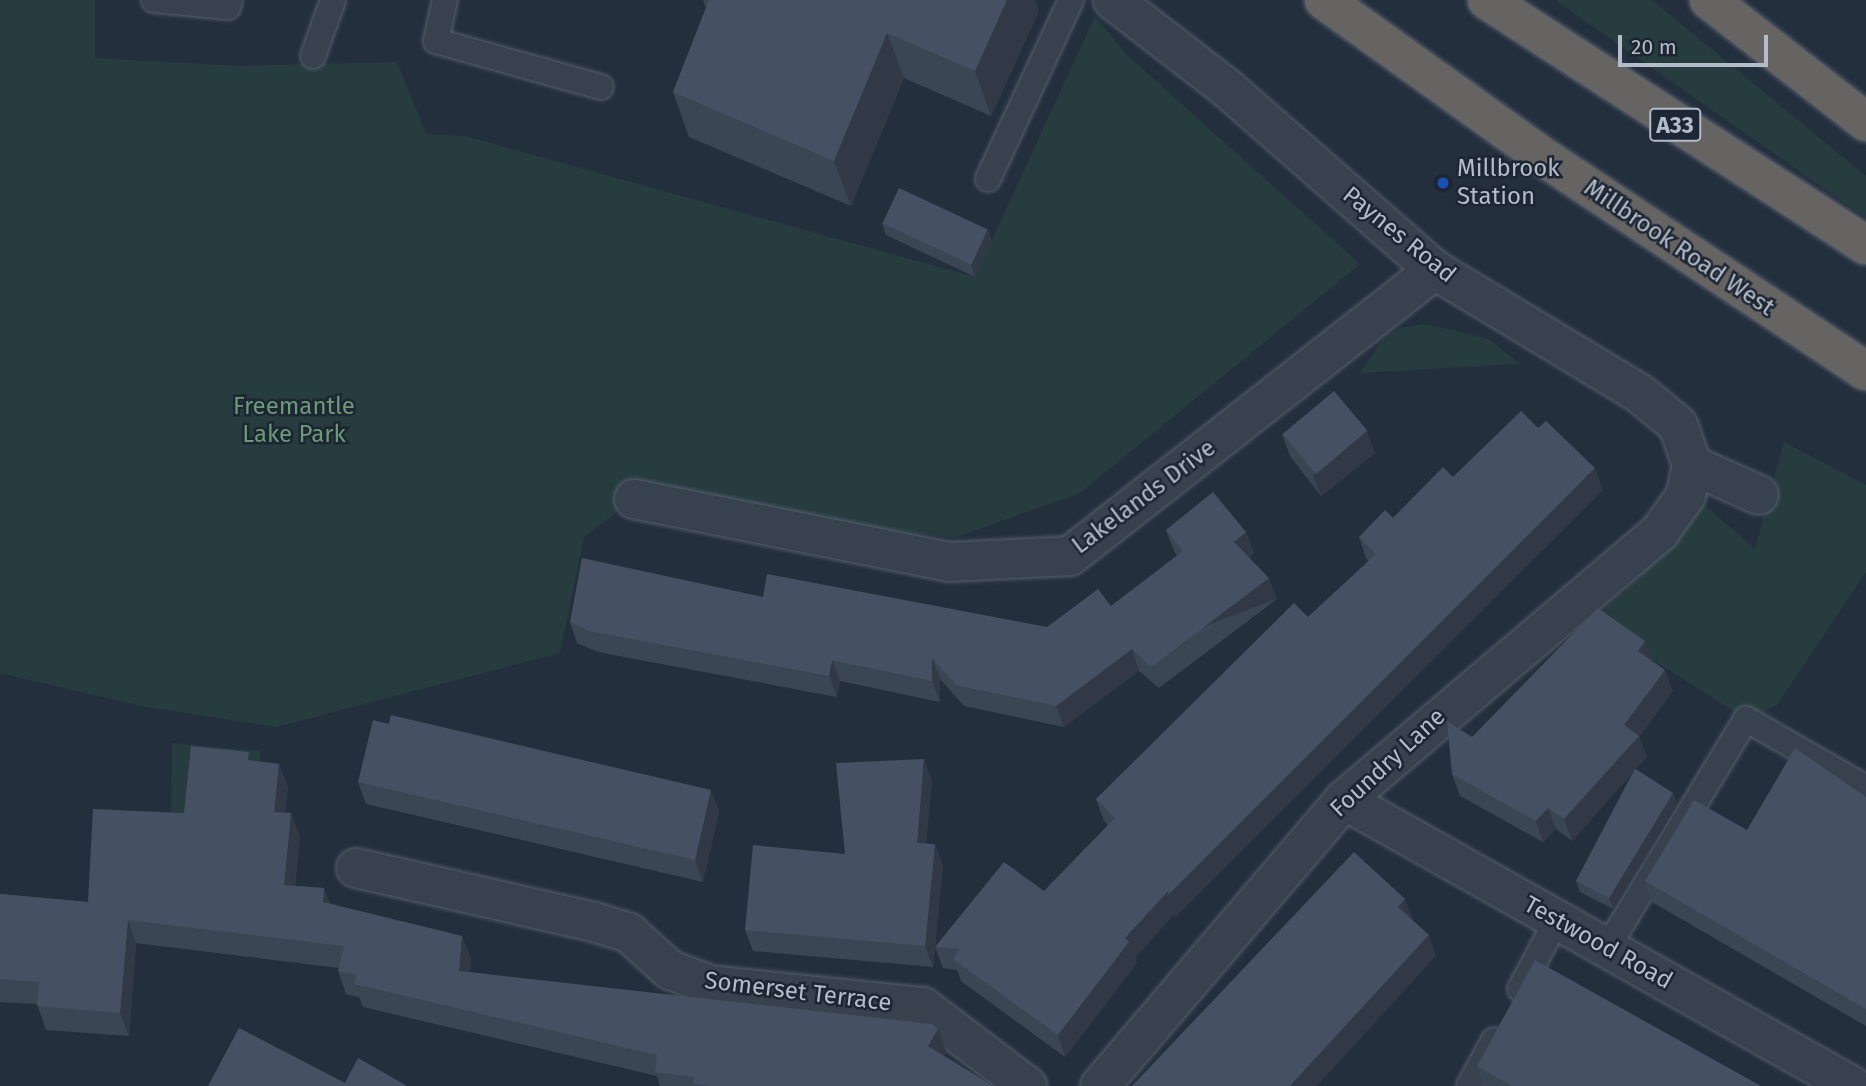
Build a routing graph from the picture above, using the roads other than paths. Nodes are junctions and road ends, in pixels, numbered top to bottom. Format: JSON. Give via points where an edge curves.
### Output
{"nodes":[{"id":1,"x":154,"y":0,"type":"edge"},
{"id":2,"x":230,"y":0,"type":"edge"},
{"id":3,"x":333,"y":0,"type":"edge"},
{"id":4,"x":445,"y":0,"type":"edge"},
{"id":5,"x":1072,"y":0,"type":"edge"},
{"id":6,"x":1113,"y":0,"type":"edge"},
{"id":7,"x":1324,"y":0,"type":"edge"},
{"id":8,"x":1487,"y":0,"type":"edge"},
{"id":9,"x":1709,"y":0,"type":"edge"},
{"id":10,"x":313,"y":56,"type":"dead end"},
{"id":11,"x":601,"y":86,"type":"dead end"},
{"id":12,"x":1866,"y":122,"type":"edge"},
{"id":13,"x":988,"y":179,"type":"dead end"},
{"id":14,"x":1866,"y":245,"type":"edge"},
{"id":15,"x":1434,"y":270,"type":"junction"},
{"id":16,"x":1866,"y":371,"type":"edge"},
{"id":17,"x":1692,"y":465,"type":"junction"},
{"id":18,"x":1759,"y":495,"type":"dead end"},
{"id":19,"x":634,"y":499,"type":"dead end"},
{"id":20,"x":1866,"y":788,"type":"edge"},
{"id":21,"x":1344,"y":800,"type":"junction"},
{"id":22,"x":356,"y":868,"type":"dead end"},
{"id":23,"x":1557,"y":920,"type":"junction"},
{"id":24,"x":1607,"y":948,"type":"junction"},
{"id":25,"x":1027,"y":1086,"type":"edge"},
{"id":26,"x":1100,"y":1086,"type":"edge"},
{"id":27,"x":1469,"y":1086,"type":"edge"},
{"id":28,"x":1852,"y":1086,"type":"edge"}],
"edges":[{"from":1,"to":2,"type":"lane","via":[[228,7]]},
{"from":3,"to":10,"type":"lane"},
{"from":4,"to":11,"type":"lane","via":[[436,41]]},
{"from":5,"to":13,"type":"lane"},
{"from":6,"to":15,"type":"street","name":"Paynes Road","via":[[1228,89]]},
{"from":7,"to":16,"type":"highway","name":"Millbrook Road West","via":[[1539,154]]},
{"from":8,"to":14,"type":"highway","number":"A33"},
{"from":9,"to":12,"type":"highway"},
{"from":15,"to":17,"type":"street","name":"Paynes Road","via":[[1639,393],[1678,425]]},
{"from":15,"to":19,"type":"street","name":"Lakelands Drive","via":[[1070,556],[950,562]]},
{"from":17,"to":18,"type":"street"},
{"from":17,"to":21,"type":"street","name":"Foundry Lane","via":[[1686,495],[1659,533]]},
{"from":20,"to":24,"type":"lane","via":[[1746,719]]},
{"from":21,"to":23,"type":"street","name":"Testwood Road"},
{"from":21,"to":26,"type":"street","name":"Foundry Lane"},
{"from":22,"to":25,"type":"street","name":"Somerset Terrace","via":[[617,929],[670,970],[710,985],[923,1007]]},
{"from":23,"to":24,"type":"street","name":"Testwood Road"},
{"from":23,"to":27,"type":"lane"},
{"from":24,"to":28,"type":"street","name":"Testwood Road"}]}
